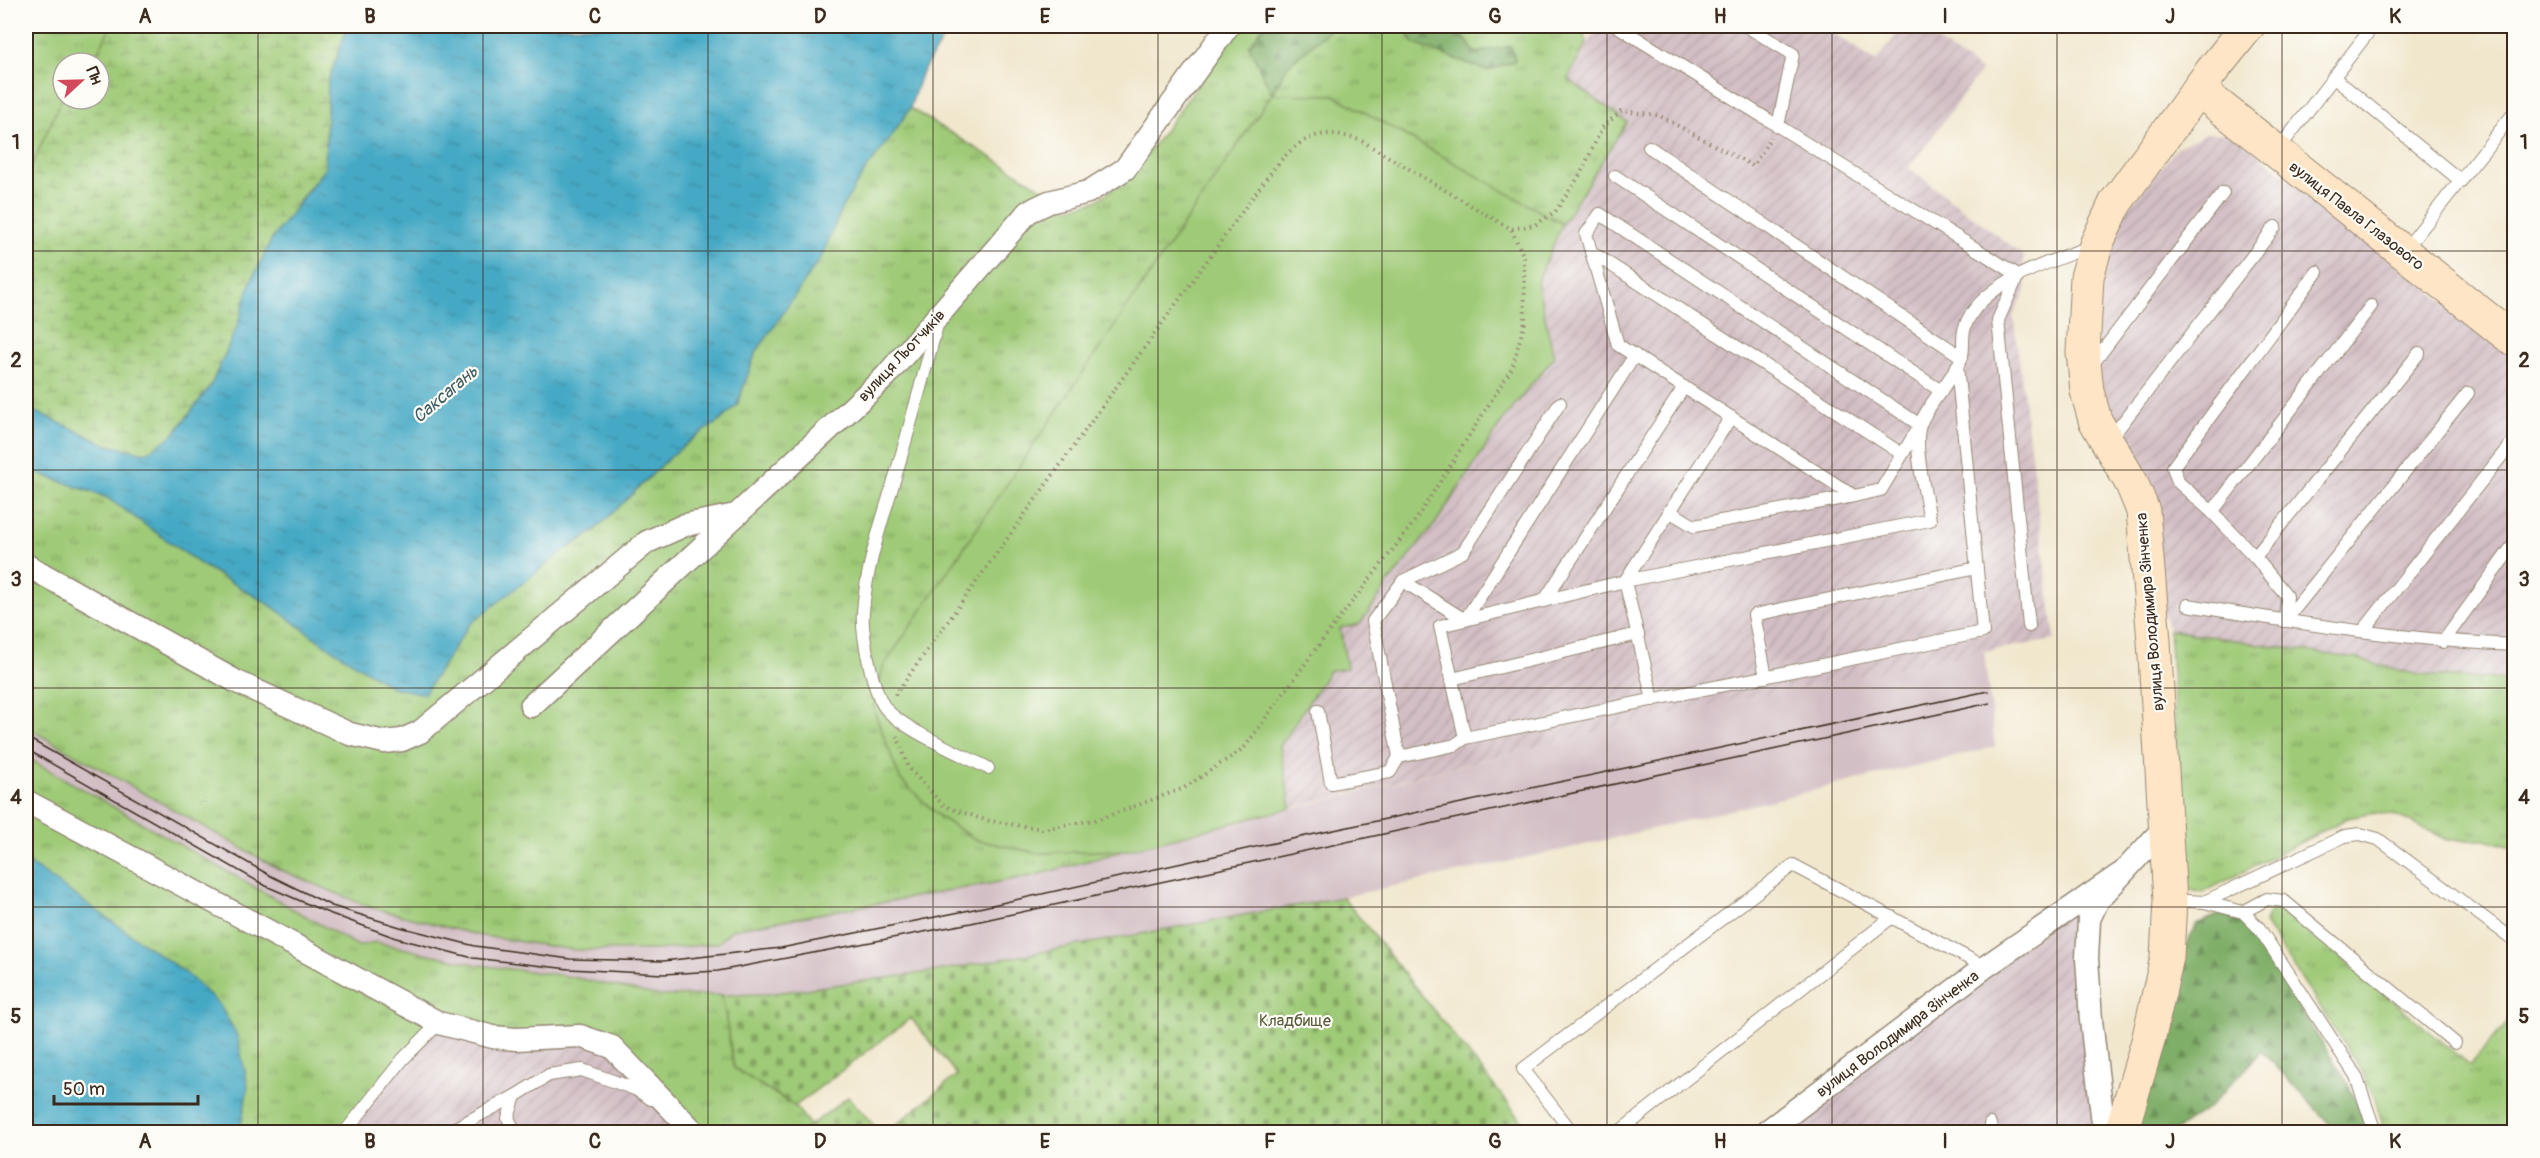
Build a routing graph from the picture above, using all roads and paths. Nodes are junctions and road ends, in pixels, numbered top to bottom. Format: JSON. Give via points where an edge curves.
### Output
{"nodes":[{"id":1,"x":1228,"y":26,"type":"edge"},
{"id":2,"x":1617,"y":26,"type":"edge"},
{"id":3,"x":1746,"y":26,"type":"edge"},
{"id":4,"x":2248,"y":26,"type":"edge"},
{"id":5,"x":2373,"y":26,"type":"edge"},
{"id":6,"x":2333,"y":78,"type":"junction"},
{"id":7,"x":2199,"y":90,"type":"junction"},
{"id":8,"x":2514,"y":113,"type":"edge"},
{"id":9,"x":1778,"y":126,"type":"junction"},
{"id":10,"x":1649,"y":147,"type":"dead end"},
{"id":11,"x":2277,"y":152,"type":"junction"},
{"id":12,"x":1615,"y":176,"type":"dead end"},
{"id":13,"x":2461,"y":181,"type":"junction"},
{"id":14,"x":2223,"y":193,"type":"dead end"},
{"id":15,"x":2275,"y":226,"type":"dead end"},
{"id":16,"x":1511,"y":229,"type":"junction"},
{"id":17,"x":2096,"y":245,"type":"junction"},
{"id":18,"x":1591,"y":252,"type":"junction"},
{"id":19,"x":2404,"y":252,"type":"junction"},
{"id":20,"x":2317,"y":272,"type":"dead end"},
{"id":21,"x":2018,"y":275,"type":"junction"},
{"id":22,"x":2371,"y":306,"type":"dead end"},
{"id":23,"x":941,"y":312,"type":"junction"},
{"id":24,"x":2514,"y":340,"type":"edge"},
{"id":25,"x":2420,"y":353,"type":"dead end"},
{"id":26,"x":1635,"y":355,"type":"junction"},
{"id":27,"x":1959,"y":362,"type":"junction"},
{"id":28,"x":2085,"y":374,"type":"junction"},
{"id":29,"x":1684,"y":387,"type":"junction"},
{"id":30,"x":1941,"y":392,"type":"junction"},
{"id":31,"x":2468,"y":393,"type":"dead end"},
{"id":32,"x":1560,"y":403,"type":"dead end"},
{"id":33,"x":1731,"y":417,"type":"junction"},
{"id":34,"x":1920,"y":425,"type":"junction"},
{"id":35,"x":2514,"y":440,"type":"edge"},
{"id":36,"x":2108,"y":441,"type":"junction"},
{"id":37,"x":1902,"y":454,"type":"junction"},
{"id":38,"x":1854,"y":496,"type":"junction"},
{"id":39,"x":1669,"y":511,"type":"junction"},
{"id":40,"x":2212,"y":512,"type":"junction"},
{"id":41,"x":736,"y":515,"type":"junction"},
{"id":42,"x":2514,"y":544,"type":"edge"},
{"id":43,"x":2255,"y":557,"type":"junction"},
{"id":44,"x":26,"y":566,"type":"edge"},
{"id":45,"x":1977,"y":568,"type":"junction"},
{"id":46,"x":1402,"y":581,"type":"junction"},
{"id":47,"x":1625,"y":581,"type":"junction"},
{"id":48,"x":1544,"y":601,"type":"junction"},
{"id":49,"x":2188,"y":605,"type":"dead end"},
{"id":50,"x":1465,"y":620,"type":"junction"},
{"id":51,"x":2285,"y":621,"type":"junction"},
{"id":52,"x":2029,"y":626,"type":"dead end"},
{"id":53,"x":2363,"y":631,"type":"junction"},
{"id":54,"x":1638,"y":634,"type":"junction"},
{"id":55,"x":2443,"y":642,"type":"junction"},
{"id":56,"x":2514,"y":645,"type":"edge"},
{"id":57,"x":1766,"y":676,"type":"junction"},
{"id":58,"x":1452,"y":679,"type":"junction"},
{"id":59,"x":1653,"y":700,"type":"junction"},
{"id":60,"x":531,"y":706,"type":"dead end"},
{"id":61,"x":886,"y":708,"type":"junction"},
{"id":62,"x":1318,"y":711,"type":"dead end"},
{"id":63,"x":1465,"y":738,"type":"junction"},
{"id":64,"x":1399,"y":757,"type":"junction"},
{"id":65,"x":988,"y":768,"type":"dead end"},
{"id":66,"x":26,"y":801,"type":"edge"},
{"id":67,"x":2164,"y":828,"type":"junction"},
{"id":68,"x":2119,"y":875,"type":"junction"},
{"id":69,"x":2170,"y":900,"type":"junction"},
{"id":70,"x":2204,"y":902,"type":"junction"},
{"id":71,"x":2243,"y":912,"type":"junction"},
{"id":72,"x":1892,"y":917,"type":"junction"},
{"id":73,"x":2514,"y":940,"type":"edge"},
{"id":74,"x":1985,"y":967,"type":"junction"},
{"id":75,"x":439,"y":1023,"type":"junction"},
{"id":76,"x":2456,"y":1043,"type":"dead end"},
{"id":77,"x":515,"y":1096,"type":"junction"},
{"id":78,"x":678,"y":1115,"type":"junction"},
{"id":79,"x":345,"y":1132,"type":"edge"},
{"id":80,"x":448,"y":1132,"type":"edge"},
{"id":81,"x":515,"y":1132,"type":"edge"},
{"id":82,"x":693,"y":1132,"type":"edge"},
{"id":83,"x":1572,"y":1132,"type":"edge"},
{"id":84,"x":1619,"y":1132,"type":"edge"},
{"id":85,"x":1766,"y":1132,"type":"edge"},
{"id":86,"x":2104,"y":1132,"type":"edge"},
{"id":87,"x":2121,"y":1132,"type":"edge"},
{"id":88,"x":2375,"y":1132,"type":"edge"}],
"edges":[{"from":1,"to":23,"type":"street","name":"вулиця Льотчиків","via":[[1125,169],[1088,192],[1049,202],[1029,212]]},
{"from":2,"to":9,"type":"lane"},
{"from":3,"to":9,"type":"lane","via":[[1793,54]]},
{"from":4,"to":7,"type":"main road","name":"вулиця Володимира Зінченка"},
{"from":5,"to":6,"type":"lane"},
{"from":6,"to":11,"type":"lane"},
{"from":6,"to":13,"type":"lane"},
{"from":7,"to":11,"type":"main road","name":"вулиця Павла Глазового"},
{"from":7,"to":17,"type":"main road","name":"вулиця Володимира Зінченка","via":[[2116,202]]},
{"from":8,"to":13,"type":"lane"},
{"from":9,"to":16,"type":"path","via":[[1754,166],[1658,115],[1622,111],[1602,128],[1580,175],[1555,212],[1535,225]]},
{"from":9,"to":21,"type":"lane"},
{"from":10,"to":27,"type":"lane"},
{"from":11,"to":19,"type":"main road","name":"вулиця Павла Глазового"},
{"from":12,"to":30,"type":"lane"},
{"from":13,"to":19,"type":"lane"},
{"from":14,"to":28,"type":"lane"},
{"from":15,"to":36,"type":"lane"},
{"from":16,"to":61,"type":"path","via":[[1360,140],[1316,135],[1293,146]]},
{"from":16,"to":61,"type":"path","via":[[1524,257],[1525,322],[1512,368],[1414,521],[1244,748],[1184,788],[1100,819],[1042,829],[985,820],[944,806],[909,768]]},
{"from":17,"to":21,"type":"lane"},
{"from":17,"to":28,"type":"main road","name":"вулиця Володимира Зінченка","via":[[2086,278]]},
{"from":18,"to":26,"type":"lane","via":[[1618,345]]},
{"from":18,"to":34,"type":"lane","via":[[1586,234],[1600,214]]},
{"from":18,"to":37,"type":"lane"},
{"from":19,"to":24,"type":"main road","name":"вулиця Павла Глазового"},
{"from":20,"to":40,"type":"lane","via":[[2173,467],[2178,482]]},
{"from":21,"to":27,"type":"lane","via":[[1973,312],[1964,327]]},
{"from":21,"to":52,"type":"lane","via":[[1998,320]]},
{"from":22,"to":40,"type":"lane"},
{"from":23,"to":41,"type":"street","name":"вулиця Льотчиків","via":[[885,377]]},
{"from":23,"to":61,"type":"lane","via":[[873,546],[862,615],[868,655]]},
{"from":25,"to":43,"type":"lane"},
{"from":26,"to":29,"type":"lane"},
{"from":26,"to":50,"type":"lane"},
{"from":27,"to":30,"type":"lane"},
{"from":27,"to":45,"type":"lane"},
{"from":28,"to":36,"type":"main road","name":"вулиця Володимира Зінченка","via":[[2095,420]]},
{"from":29,"to":33,"type":"lane"},
{"from":29,"to":48,"type":"lane"},
{"from":30,"to":34,"type":"lane"},
{"from":31,"to":51,"type":"lane"},
{"from":32,"to":46,"type":"lane","via":[[1463,552]]},
{"from":33,"to":38,"type":"lane"},
{"from":33,"to":39,"type":"lane"},
{"from":34,"to":37,"type":"lane"},
{"from":34,"to":47,"type":"lane","via":[[1919,454],[1930,520]]},
{"from":35,"to":53,"type":"lane"},
{"from":36,"to":67,"type":"main road","name":"вулиця Володимира Зінченка","via":[[2142,511]]},
{"from":37,"to":38,"type":"lane","via":[[1881,490]]},
{"from":38,"to":39,"type":"lane","via":[[1694,526]]},
{"from":39,"to":47,"type":"lane"},
{"from":40,"to":43,"type":"lane"},
{"from":41,"to":44,"type":"street","via":[[686,525],[646,542],[420,732],[384,742],[350,734],[237,682]]},
{"from":41,"to":60,"type":"street","name":"вулиця Льотчиків"},
{"from":42,"to":55,"type":"lane"},
{"from":43,"to":51,"type":"lane","via":[[2287,596]]},
{"from":45,"to":57,"type":"lane","via":[[1983,632]]},
{"from":45,"to":57,"type":"lane","via":[[1754,615]]},
{"from":46,"to":50,"type":"lane"},
{"from":46,"to":64,"type":"lane","via":[[1373,621]]},
{"from":47,"to":48,"type":"lane"},
{"from":47,"to":54,"type":"lane"},
{"from":48,"to":50,"type":"lane"},
{"from":49,"to":51,"type":"lane"},
{"from":50,"to":58,"type":"lane","via":[[1440,626]]},
{"from":51,"to":53,"type":"lane"},
{"from":53,"to":55,"type":"lane"},
{"from":54,"to":58,"type":"lane"},
{"from":54,"to":59,"type":"lane"},
{"from":55,"to":56,"type":"lane"},
{"from":57,"to":59,"type":"lane"},
{"from":58,"to":63,"type":"lane"},
{"from":59,"to":63,"type":"lane"},
{"from":61,"to":65,"type":"lane","via":[[923,734]]},
{"from":62,"to":64,"type":"lane","via":[[1330,783],[1390,772]]},
{"from":63,"to":64,"type":"lane","via":[[1455,745]]},
{"from":66,"to":75,"type":"street"},
{"from":67,"to":68,"type":"street","name":"вулиця Володимира Зінченка"},
{"from":67,"to":69,"type":"main road","name":"вулиця Володимира Зінченка"},
{"from":68,"to":74,"type":"street","name":"вулиця Володимира Зінченка"},
{"from":68,"to":86,"type":"street","name":"вулиця Володимира Зінченка","via":[[2098,900],[2087,937],[2091,1020]]},
{"from":69,"to":70,"type":"lane"},
{"from":69,"to":87,"type":"main road","name":"вулиця Володимира Зінченка","via":[[2167,957]]},
{"from":70,"to":71,"type":"lane"},
{"from":70,"to":73,"type":"lane","via":[[2345,836],[2360,834],[2378,839]]},
{"from":71,"to":76,"type":"lane","via":[[2267,899],[2284,901]]},
{"from":71,"to":88,"type":"lane","via":[[2259,928],[2356,1076]]},
{"from":72,"to":74,"type":"lane"},
{"from":72,"to":83,"type":"lane","via":[[1793,865],[1523,1069]]},
{"from":72,"to":84,"type":"lane"},
{"from":74,"to":85,"type":"street","name":"вулиця Володимира Зінченка"},
{"from":75,"to":78,"type":"street","via":[[493,1037],[580,1036],[612,1047]]},
{"from":75,"to":79,"type":"lane","via":[[403,1059]]},
{"from":77,"to":78,"type":"lane","via":[[549,1075],[582,1070],[635,1089]]},
{"from":77,"to":80,"type":"lane"},
{"from":77,"to":81,"type":"lane","via":[[508,1118]]},
{"from":78,"to":82,"type":"street"}]}
